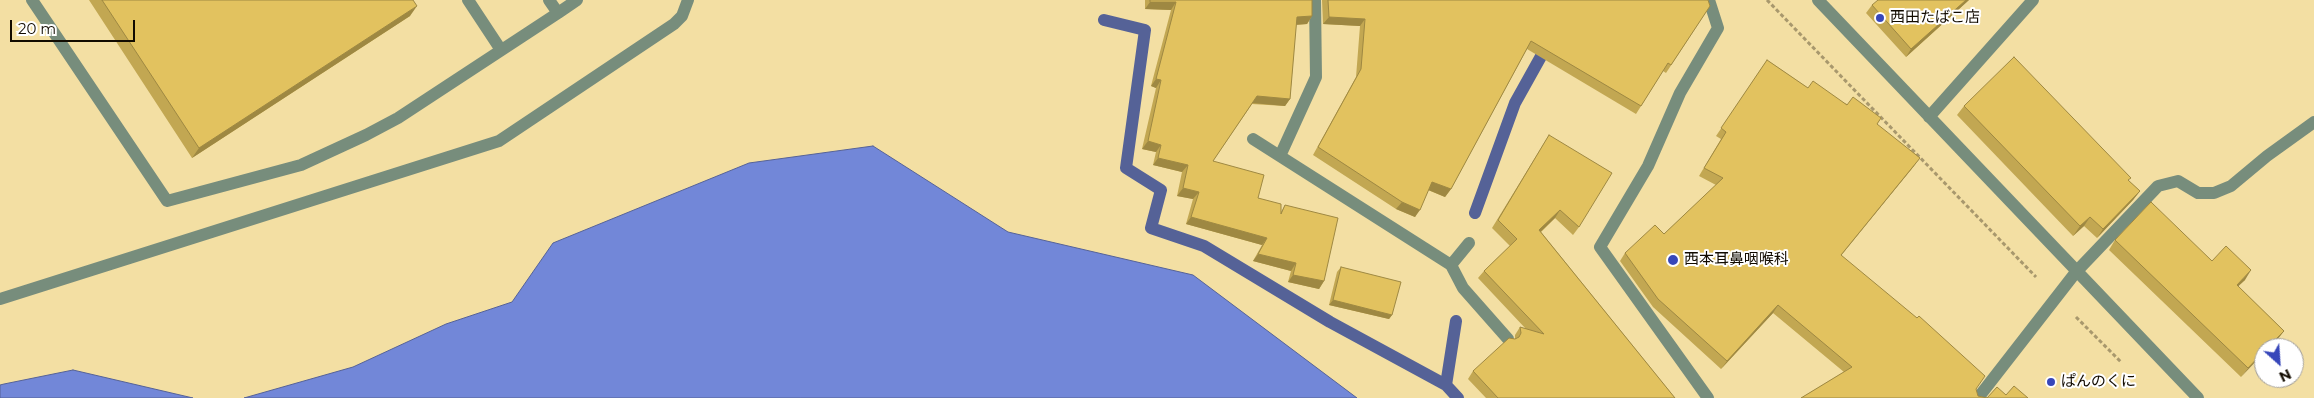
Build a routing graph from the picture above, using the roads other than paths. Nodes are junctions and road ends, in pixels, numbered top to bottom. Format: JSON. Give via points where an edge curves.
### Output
{"nodes":[{"id":1,"x":32,"y":0,"type":"edge"},
{"id":2,"x":468,"y":0,"type":"edge"},
{"id":3,"x":549,"y":0,"type":"edge"},
{"id":4,"x":577,"y":0,"type":"edge"},
{"id":5,"x":688,"y":0,"type":"edge"},
{"id":6,"x":1315,"y":0,"type":"edge"},
{"id":7,"x":1709,"y":0,"type":"edge"},
{"id":8,"x":1818,"y":0,"type":"edge"},
{"id":9,"x":2033,"y":0,"type":"edge"},
{"id":10,"x":558,"y":13,"type":"junction"},
{"id":11,"x":501,"y":50,"type":"junction"},
{"id":12,"x":1929,"y":117,"type":"junction"},
{"id":13,"x":2314,"y":122,"type":"edge"},
{"id":14,"x":1253,"y":140,"type":"dead end"},
{"id":15,"x":1280,"y":156,"type":"junction"},
{"id":16,"x":1469,"y":243,"type":"dead end"},
{"id":17,"x":1451,"y":265,"type":"junction"},
{"id":18,"x":2076,"y":272,"type":"junction"},
{"id":19,"x":0,"y":299,"type":"edge"},
{"id":20,"x":1508,"y":339,"type":"edge"},
{"id":21,"x":1708,"y":398,"type":"edge"},
{"id":22,"x":1978,"y":398,"type":"edge"},
{"id":23,"x":2198,"y":398,"type":"edge"}],
"edges":[{"from":1,"to":11,"type":"street","via":[[167,201],[301,164],[334,151],[398,118]]},
{"from":2,"to":11,"type":"street"},
{"from":3,"to":10,"type":"street"},
{"from":4,"to":10,"type":"street"},
{"from":5,"to":19,"type":"street","via":[[682,16],[674,24],[499,141]]},
{"from":6,"to":15,"type":"street","via":[[1316,77]]},
{"from":7,"to":21,"type":"street","via":[[1718,28],[1680,92],[1648,166],[1600,247]]},
{"from":8,"to":12,"type":"street"},
{"from":9,"to":12,"type":"street"},
{"from":10,"to":11,"type":"street"},
{"from":12,"to":18,"type":"street"},
{"from":13,"to":18,"type":"street","via":[[2231,186],[2214,193],[2198,193],[2178,181],[2158,186]]},
{"from":14,"to":15,"type":"street"},
{"from":15,"to":17,"type":"street"},
{"from":16,"to":17,"type":"street"},
{"from":17,"to":20,"type":"street","via":[[1463,288]]},
{"from":18,"to":22,"type":"street"},
{"from":18,"to":23,"type":"street"}]}
